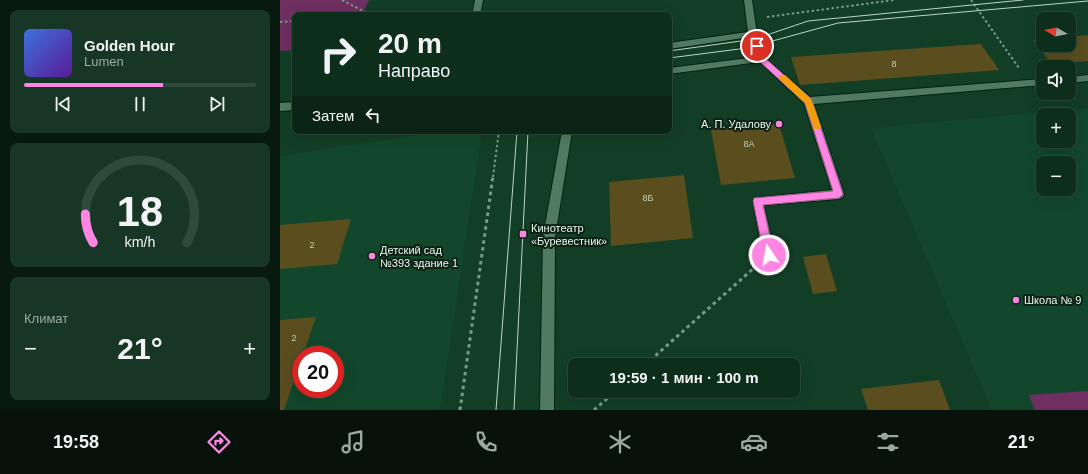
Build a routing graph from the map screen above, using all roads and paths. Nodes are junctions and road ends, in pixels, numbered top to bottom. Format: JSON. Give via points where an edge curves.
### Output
{"nodes":[{"id":1,"x":342,"y":0,"type":"edge"},
{"id":2,"x":479,"y":0,"type":"edge"},
{"id":3,"x":748,"y":0,"type":"edge"},
{"id":4,"x":894,"y":0,"type":"edge"},
{"id":5,"x":971,"y":0,"type":"edge"},
{"id":6,"x":367,"y":12,"type":"edge"},
{"id":7,"x":477,"y":12,"type":"edge"},
{"id":8,"x":751,"y":19,"type":"junction"},
{"id":9,"x":292,"y":21,"type":"edge"},
{"id":10,"x":280,"y":22,"type":"edge"},
{"id":11,"x":753,"y":34,"type":"junction"},
{"id":12,"x":672,"y":46,"type":"edge"},
{"id":13,"x":762,"y":59,"type":"junction"},
{"id":14,"x":672,"y":71,"type":"edge"},
{"id":15,"x":1088,"y":78,"type":"edge"},
{"id":16,"x":1076,"y":79,"type":"edge"},
{"id":17,"x":1036,"y":82,"type":"edge"},
{"id":18,"x":1029,"y":83,"type":"junction"},
{"id":19,"x":808,"y":102,"type":"junction"},
{"id":20,"x":292,"y":106,"type":"edge"},
{"id":21,"x":280,"y":108,"type":"edge"},
{"id":22,"x":499,"y":134,"type":"edge"},
{"id":23,"x":566,"y":134,"type":"edge"},
{"id":24,"x":769,"y":255,"type":"joint"},
{"id":25,"x":653,"y":358,"type":"edge"},
{"id":26,"x":608,"y":398,"type":"edge"},
{"id":27,"x":460,"y":410,"type":"edge"},
{"id":28,"x":547,"y":410,"type":"edge"},
{"id":29,"x":594,"y":410,"type":"edge"}],
"edges":[{"from":1,"to":6,"type":"path"},
{"from":2,"to":7,"type":"street"},
{"from":3,"to":8,"type":"street"},
{"from":4,"to":8,"type":"path"},
{"from":5,"to":18,"type":"path"},
{"from":8,"to":11,"type":"street"},
{"from":9,"to":10,"type":"path"},
{"from":11,"to":12,"type":"street"},
{"from":11,"to":13,"type":"street"},
{"from":13,"to":14,"type":"street"},
{"from":13,"to":19,"type":"street"},
{"from":15,"to":16,"type":"street"},
{"from":17,"to":18,"type":"street"},
{"from":18,"to":19,"type":"street"},
{"from":19,"to":24,"type":"street","via":[[839,194],[758,201]]},
{"from":20,"to":21,"type":"street"},
{"from":22,"to":27,"type":"path"},
{"from":23,"to":28,"type":"street","via":[[549,237]]},
{"from":24,"to":25,"type":"path"},
{"from":26,"to":29,"type":"path"}]}
